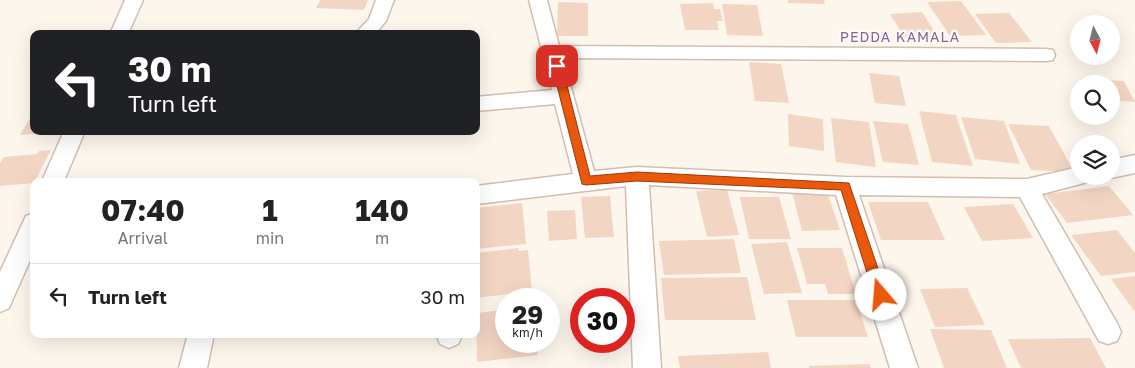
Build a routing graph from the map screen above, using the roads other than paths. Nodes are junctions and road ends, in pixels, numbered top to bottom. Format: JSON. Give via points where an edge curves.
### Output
{"nodes":[{"id":1,"x":134,"y":0,"type":"edge"},
{"id":2,"x":385,"y":0,"type":"edge"},
{"id":3,"x":538,"y":0,"type":"edge"},
{"id":4,"x":121,"y":30,"type":"edge"},
{"id":5,"x":368,"y":30,"type":"edge"},
{"id":6,"x":553,"y":52,"type":"junction"},
{"id":7,"x":1046,"y":55,"type":"dead end"},
{"id":8,"x":564,"y":96,"type":"junction"},
{"id":9,"x":480,"y":104,"type":"edge"},
{"id":10,"x":73,"y":135,"type":"edge"},
{"id":11,"x":1135,"y":164,"type":"edge"},
{"id":12,"x":1120,"y":168,"type":"edge"},
{"id":13,"x":637,"y":176,"type":"junction"},
{"id":14,"x":53,"y":178,"type":"edge"},
{"id":15,"x":1070,"y":178,"type":"edge"},
{"id":16,"x":586,"y":181,"type":"junction"},
{"id":17,"x":845,"y":186,"type":"junction"},
{"id":18,"x":1027,"y":188,"type":"junction"},
{"id":19,"x":480,"y":194,"type":"edge"},
{"id":20,"x":30,"y":240,"type":"edge"},
{"id":21,"x":25,"y":262,"type":"edge"},
{"id":22,"x":0,"y":300,"type":"edge"},
{"id":23,"x":1108,"y":332,"type":"dead end"},
{"id":24,"x":200,"y":338,"type":"edge"},
{"id":25,"x":193,"y":368,"type":"edge"},
{"id":26,"x":647,"y":368,"type":"edge"},
{"id":27,"x":904,"y":368,"type":"edge"}],
"edges":[{"from":1,"to":4,"type":"street"},
{"from":2,"to":5,"type":"street","via":[[377,21]]},
{"from":3,"to":6,"type":"street"},
{"from":6,"to":7,"type":"street"},
{"from":6,"to":8,"type":"street"},
{"from":8,"to":9,"type":"street"},
{"from":8,"to":16,"type":"street"},
{"from":10,"to":14,"type":"street"},
{"from":11,"to":12,"type":"street"},
{"from":13,"to":16,"type":"street"},
{"from":13,"to":17,"type":"street"},
{"from":13,"to":26,"type":"street"},
{"from":15,"to":18,"type":"street"},
{"from":16,"to":19,"type":"street"},
{"from":17,"to":18,"type":"street"},
{"from":17,"to":27,"type":"street"},
{"from":18,"to":23,"type":"street"},
{"from":20,"to":21,"type":"street"},
{"from":21,"to":22,"type":"street"},
{"from":24,"to":25,"type":"street"}]}
